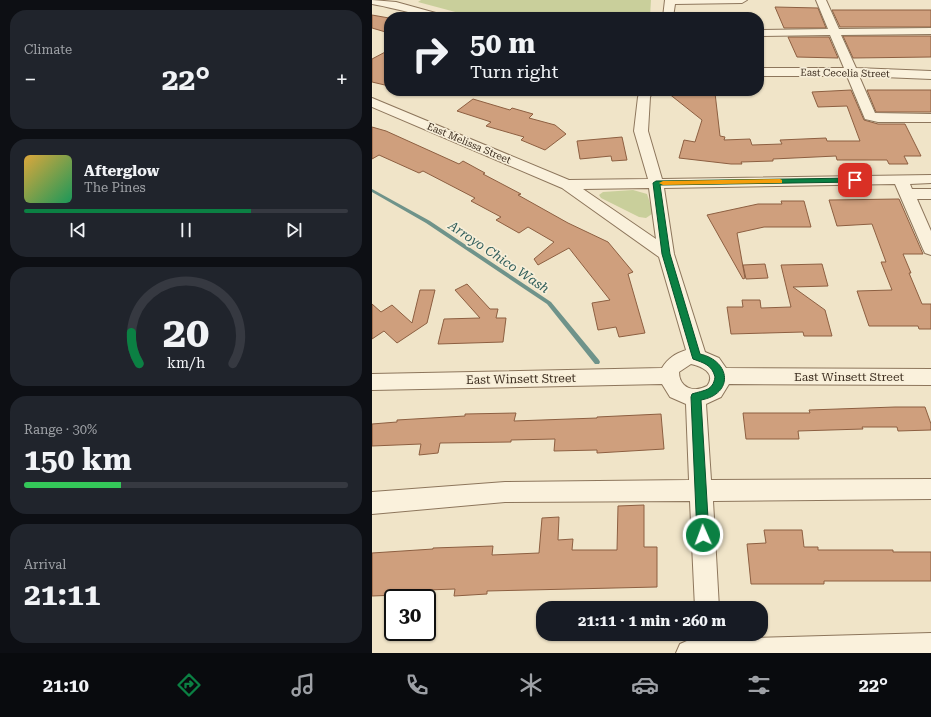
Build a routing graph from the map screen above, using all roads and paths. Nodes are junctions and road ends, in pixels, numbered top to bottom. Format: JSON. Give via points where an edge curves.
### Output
{"nodes":[{"id":1,"x":670,"y":0,"type":"edge"},
{"id":2,"x":742,"y":0,"type":"edge"},
{"id":3,"x":821,"y":0,"type":"edge"},
{"id":4,"x":372,"y":1,"type":"edge"},
{"id":5,"x":400,"y":3,"type":"edge"},
{"id":6,"x":425,"y":12,"type":"edge"},
{"id":7,"x":669,"y":12,"type":"edge"},
{"id":8,"x":835,"y":32,"type":"junction"},
{"id":9,"x":931,"y":32,"type":"edge"},
{"id":10,"x":764,"y":33,"type":"edge"},
{"id":11,"x":764,"y":72,"type":"edge"},
{"id":12,"x":853,"y":72,"type":"junction"},
{"id":13,"x":931,"y":75,"type":"edge"},
{"id":14,"x":645,"y":96,"type":"edge"},
{"id":15,"x":372,"y":102,"type":"edge"},
{"id":16,"x":931,"y":118,"type":"edge"},
{"id":17,"x":931,"y":179,"type":"edge"},
{"id":18,"x":901,"y":180,"type":"junction"},
{"id":19,"x":656,"y":183,"type":"junction"},
{"id":20,"x":566,"y":185,"type":"junction"},
{"id":21,"x":907,"y":194,"type":"junction"},
{"id":22,"x":931,"y":194,"type":"edge"},
{"id":23,"x":931,"y":249,"type":"edge"},
{"id":24,"x":666,"y":254,"type":"junction"},
{"id":25,"x":697,"y":356,"type":"junction"},
{"id":26,"x":670,"y":376,"type":"junction"},
{"id":27,"x":720,"y":376,"type":"junction"},
{"id":28,"x":931,"y":377,"type":"edge"},
{"id":29,"x":372,"y":382,"type":"edge"},
{"id":30,"x":696,"y":397,"type":"junction"},
{"id":31,"x":931,"y":489,"type":"edge"},
{"id":32,"x":701,"y":492,"type":"junction"},
{"id":33,"x":372,"y":503,"type":"edge"},
{"id":34,"x":707,"y":601,"type":"edge"},
{"id":35,"x":708,"y":641,"type":"edge"},
{"id":36,"x":931,"y":646,"type":"edge"},
{"id":37,"x":689,"y":653,"type":"edge"},
{"id":38,"x":709,"y":653,"type":"edge"}],
"edges":[{"from":1,"to":2,"type":"street"},
{"from":1,"to":7,"type":"street"},
{"from":3,"to":8,"type":"street"},
{"from":4,"to":5,"type":"street"},
{"from":5,"to":6,"type":"street"},
{"from":8,"to":9,"type":"street"},
{"from":8,"to":10,"type":"street"},
{"from":8,"to":12,"type":"street"},
{"from":11,"to":12,"type":"street","name":"East Cecelia Street"},
{"from":12,"to":13,"type":"street","name":"East Cecelia Street"},
{"from":12,"to":16,"type":"street","via":[[870,116]]},
{"from":14,"to":19,"type":"street","via":[[640,131]]},
{"from":15,"to":20,"type":"street","name":"East Melissa Street"},
{"from":17,"to":18,"type":"street","name":"East Melissa Street"},
{"from":18,"to":19,"type":"street","name":"East Melissa Street"},
{"from":18,"to":21,"type":"street"},
{"from":19,"to":20,"type":"street","name":"East Melissa Street"},
{"from":19,"to":24,"type":"street"},
{"from":20,"to":24,"type":"street","name":"East Melissa Street"},
{"from":21,"to":22,"type":"street"},
{"from":21,"to":23,"type":"street"},
{"from":24,"to":25,"type":"street"},
{"from":25,"to":26,"type":"street","via":[[682,358],[676,362],[671,368]]},
{"from":25,"to":27,"type":"street","via":[[714,364]]},
{"from":26,"to":29,"type":"street","name":"East Winsett Street"},
{"from":26,"to":30,"type":"street","via":[[675,389],[682,394]]},
{"from":27,"to":28,"type":"street","name":"East Winsett Street"},
{"from":27,"to":30,"type":"street","via":[[715,390],[708,395]]},
{"from":30,"to":32,"type":"street"},
{"from":31,"to":32,"type":"street"},
{"from":32,"to":33,"type":"street","via":[[505,492]]},
{"from":32,"to":34,"type":"street"},
{"from":35,"to":38,"type":"street"},
{"from":36,"to":38,"type":"street"},
{"from":37,"to":38,"type":"street"}]}
